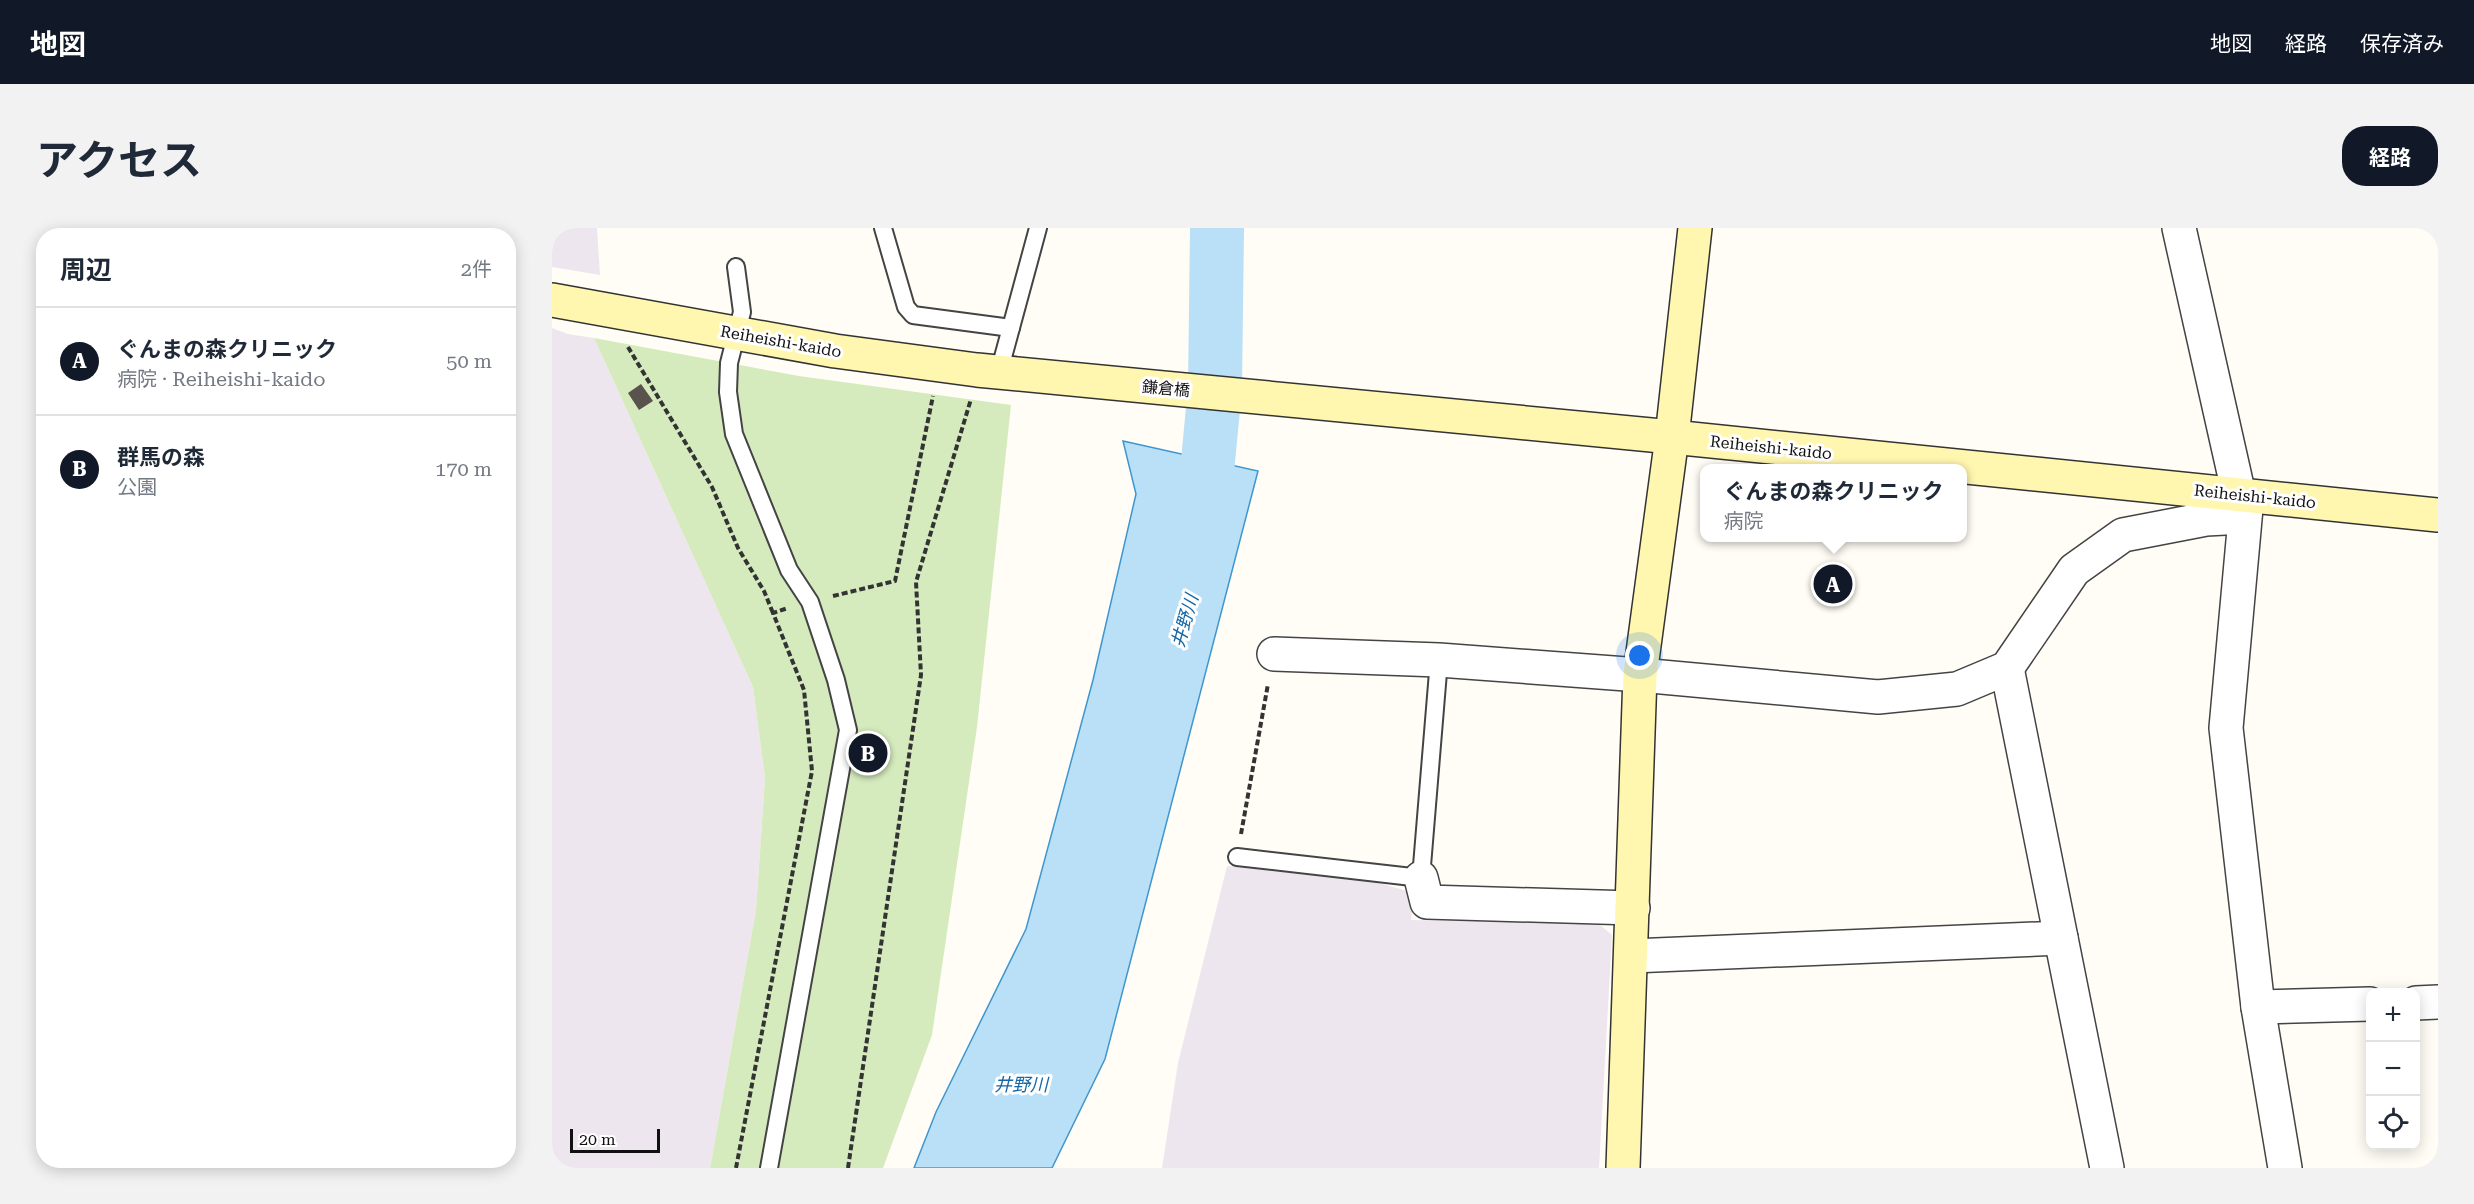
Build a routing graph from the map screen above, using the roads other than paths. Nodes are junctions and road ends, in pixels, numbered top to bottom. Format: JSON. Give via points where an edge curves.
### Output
{"nodes":[{"id":1,"x":883,"y":228,"type":"edge"},
{"id":2,"x":1038,"y":228,"type":"edge"},
{"id":3,"x":1695,"y":228,"type":"edge"},
{"id":4,"x":2179,"y":228,"type":"edge"},
{"id":5,"x":736,"y":267,"type":"dead end"},
{"id":6,"x":552,"y":300,"type":"edge"},
{"id":7,"x":1011,"y":328,"type":"junction"},
{"id":8,"x":738,"y":333,"type":"junction"},
{"id":9,"x":997,"y":372,"type":"junction"},
{"id":10,"x":1320,"y":402,"type":"joint"},
{"id":11,"x":1672,"y":437,"type":"junction"},
{"id":12,"x":1909,"y":464,"type":"edge"},
{"id":13,"x":1967,"y":471,"type":"edge"},
{"id":14,"x":2243,"y":502,"type":"junction"},
{"id":15,"x":2438,"y":515,"type":"edge"},
{"id":16,"x":1274,"y":654,"type":"road end"},
{"id":17,"x":1439,"y":660,"type":"junction"},
{"id":18,"x":2007,"y":668,"type":"junction"},
{"id":19,"x":1640,"y":675,"type":"junction"},
{"id":20,"x":1237,"y":857,"type":"road end"},
{"id":21,"x":1421,"y":879,"type":"junction"},
{"id":22,"x":1632,"y":908,"type":"junction"},
{"id":23,"x":2061,"y":938,"type":"junction"},
{"id":24,"x":1632,"y":956,"type":"junction"},
{"id":25,"x":2438,"y":1002,"type":"edge"},
{"id":26,"x":2420,"y":1003,"type":"edge"},
{"id":27,"x":2366,"y":1004,"type":"edge"},
{"id":28,"x":2258,"y":1007,"type":"junction"},
{"id":29,"x":769,"y":1168,"type":"edge"},
{"id":30,"x":1623,"y":1168,"type":"edge"},
{"id":31,"x":2107,"y":1168,"type":"edge"},
{"id":32,"x":2285,"y":1168,"type":"edge"}],
"edges":[{"from":1,"to":7,"type":"lane","via":[[906,307],[913,315]]},
{"from":2,"to":7,"type":"lane"},
{"from":3,"to":11,"type":"main road"},
{"from":4,"to":14,"type":"street"},
{"from":5,"to":8,"type":"lane","via":[[741,312]]},
{"from":6,"to":8,"type":"main road","name":"Reiheishi-kaido"},
{"from":7,"to":9,"type":"lane"},
{"from":8,"to":9,"type":"main road","name":"Reiheishi-kaido","via":[[835,351]]},
{"from":8,"to":29,"type":"lane","via":[[729,363],[734,434],[789,570],[810,602],[837,680],[848,730]]},
{"from":9,"to":10,"type":"main road","name":"鎌倉橋"},
{"from":10,"to":11,"type":"main road","name":"Reiheishi-kaido"},
{"from":11,"to":12,"type":"main road","name":"Reiheishi-kaido"},
{"from":11,"to":19,"type":"main road"},
{"from":13,"to":14,"type":"main road","name":"Reiheishi-kaido"},
{"from":14,"to":15,"type":"main road","name":"Reiheishi-kaido"},
{"from":14,"to":18,"type":"street","via":[[2206,519],[2123,535],[2074,570]]},
{"from":14,"to":28,"type":"street","via":[[2226,728]]},
{"from":16,"to":17,"type":"street"},
{"from":17,"to":19,"type":"street"},
{"from":17,"to":21,"type":"lane"},
{"from":18,"to":19,"type":"street","via":[[1958,689],[1878,697]]},
{"from":18,"to":23,"type":"street"},
{"from":19,"to":22,"type":"main road"},
{"from":20,"to":21,"type":"lane"},
{"from":21,"to":22,"type":"street","via":[[1427,902]]},
{"from":22,"to":24,"type":"main road"},
{"from":23,"to":24,"type":"street"},
{"from":23,"to":31,"type":"street"},
{"from":24,"to":30,"type":"main road"},
{"from":25,"to":26,"type":"street"},
{"from":27,"to":28,"type":"street"},
{"from":28,"to":32,"type":"street"}]}
